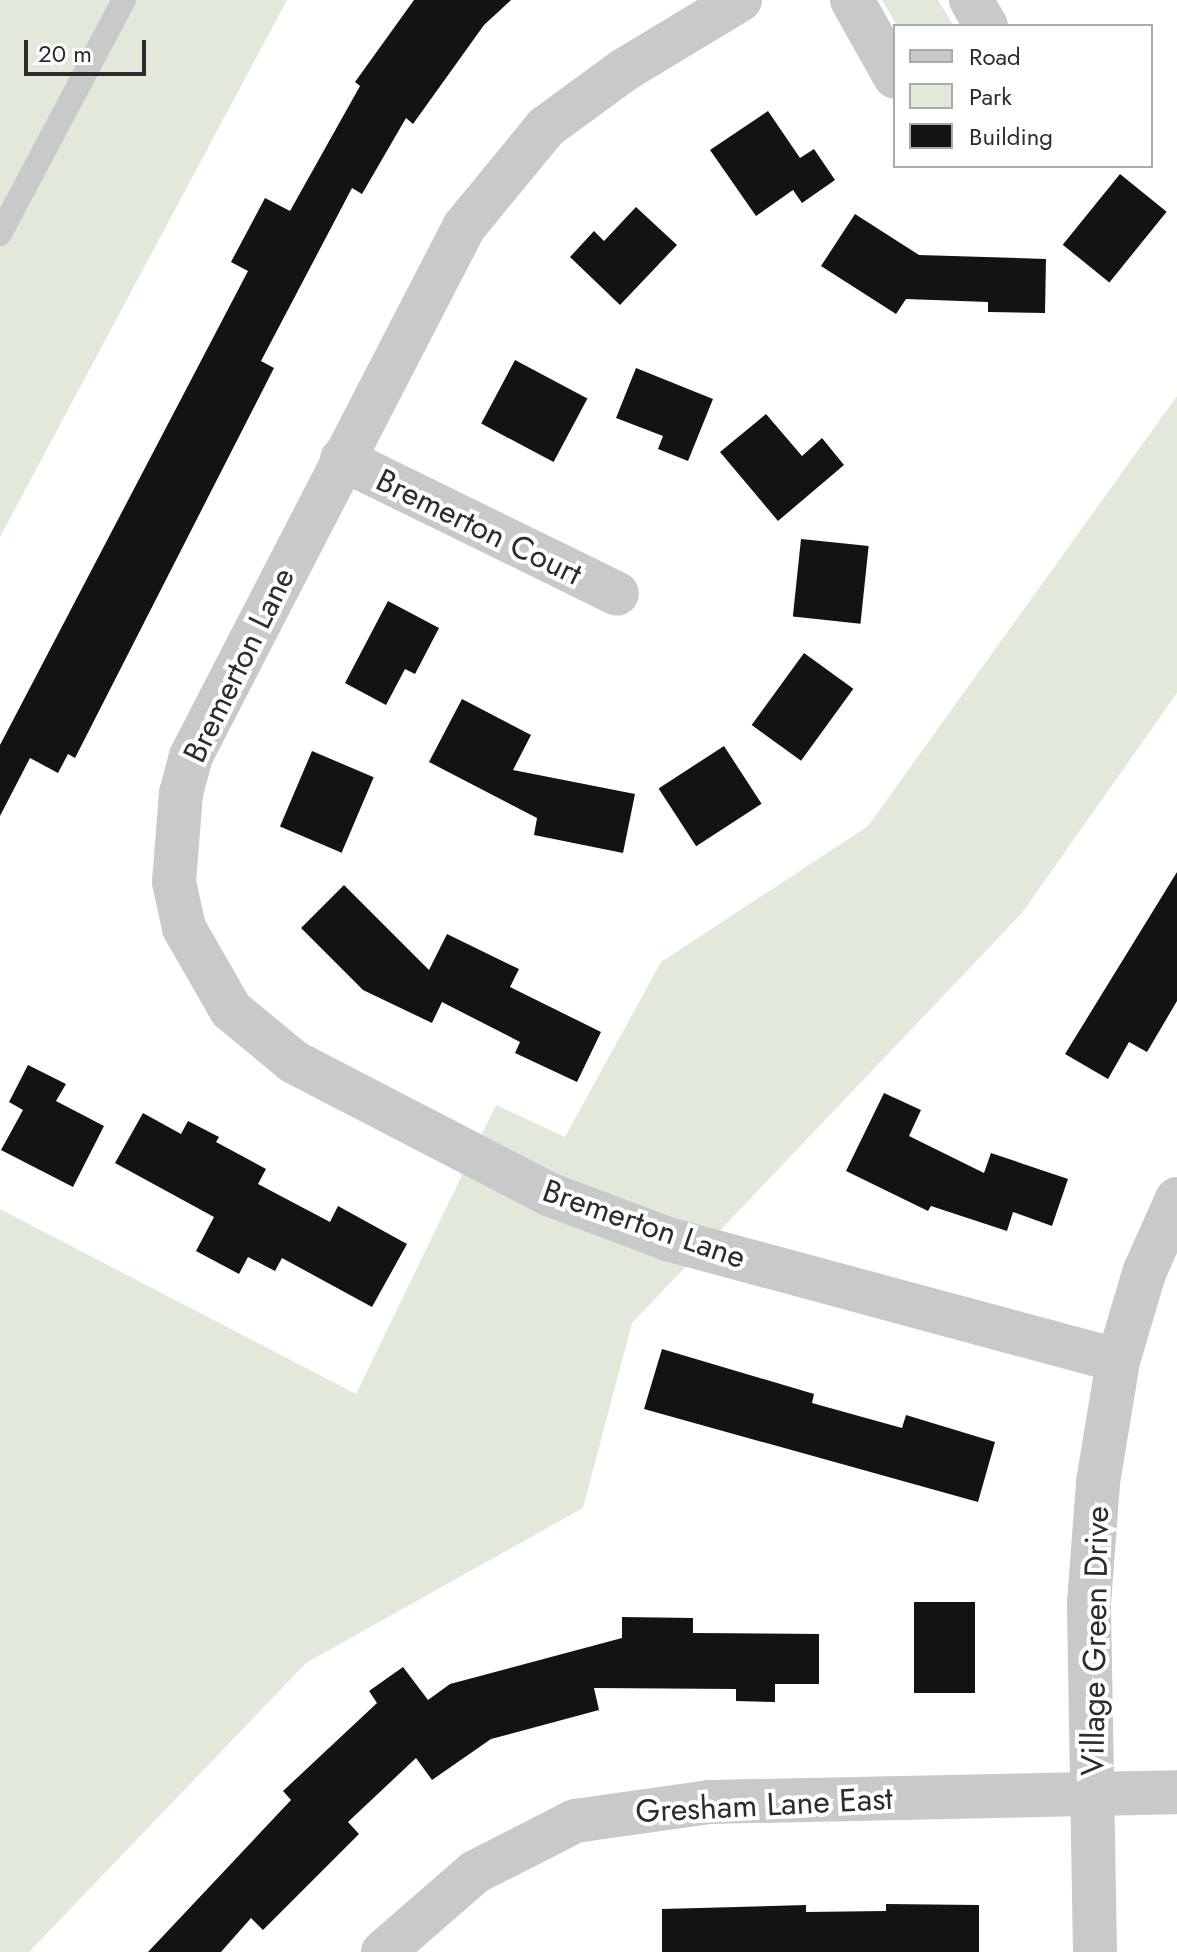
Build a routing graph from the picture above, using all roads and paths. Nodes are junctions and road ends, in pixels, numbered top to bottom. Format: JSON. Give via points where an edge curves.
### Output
{"nodes":[{"id":1,"x":124,"y":0,"type":"edge"},
{"id":2,"x":740,"y":0,"type":"edge"},
{"id":3,"x":852,"y":0,"type":"edge"},
{"id":4,"x":971,"y":0,"type":"edge"},
{"id":5,"x":985,"y":24,"type":"edge"},
{"id":6,"x":893,"y":73,"type":"edge"},
{"id":7,"x":0,"y":234,"type":"edge"},
{"id":8,"x":342,"y":459,"type":"junction"},
{"id":9,"x":617,"y":594,"type":"dead end"},
{"id":10,"x":1177,"y":1199,"type":"edge"},
{"id":11,"x":1118,"y":1361,"type":"junction"},
{"id":12,"x":1177,"y":1792,"type":"edge"},
{"id":13,"x":1092,"y":1794,"type":"junction"},
{"id":14,"x":383,"y":1952,"type":"edge"},
{"id":15,"x":1095,"y":1952,"type":"edge"}],
"edges":[{"from":1,"to":7,"type":"lane"},
{"from":2,"to":8,"type":"street","name":"Bremerton Lane","via":[[587,95],[515,159],[464,227]]},
{"from":3,"to":6,"type":"street"},
{"from":4,"to":5,"type":"street"},
{"from":8,"to":9,"type":"street","name":"Bremerton Court"},
{"from":8,"to":11,"type":"street","name":"Bremerton Lane","via":[[191,756],[181,793],[174,882],[184,928],[231,1010],[294,1062],[592,1213]]},
{"from":10,"to":11,"type":"street","name":"Village Green Drive","via":[[1144,1273]]},
{"from":11,"to":13,"type":"street","name":"Village Green Drive","via":[[1091,1550]]},
{"from":12,"to":13,"type":"street","name":"Gresham Lane East"},
{"from":13,"to":14,"type":"street","name":"Gresham Lane East","via":[[710,1802],[575,1821],[475,1872]]},
{"from":13,"to":15,"type":"street","name":"Village Green Drive"}]}
